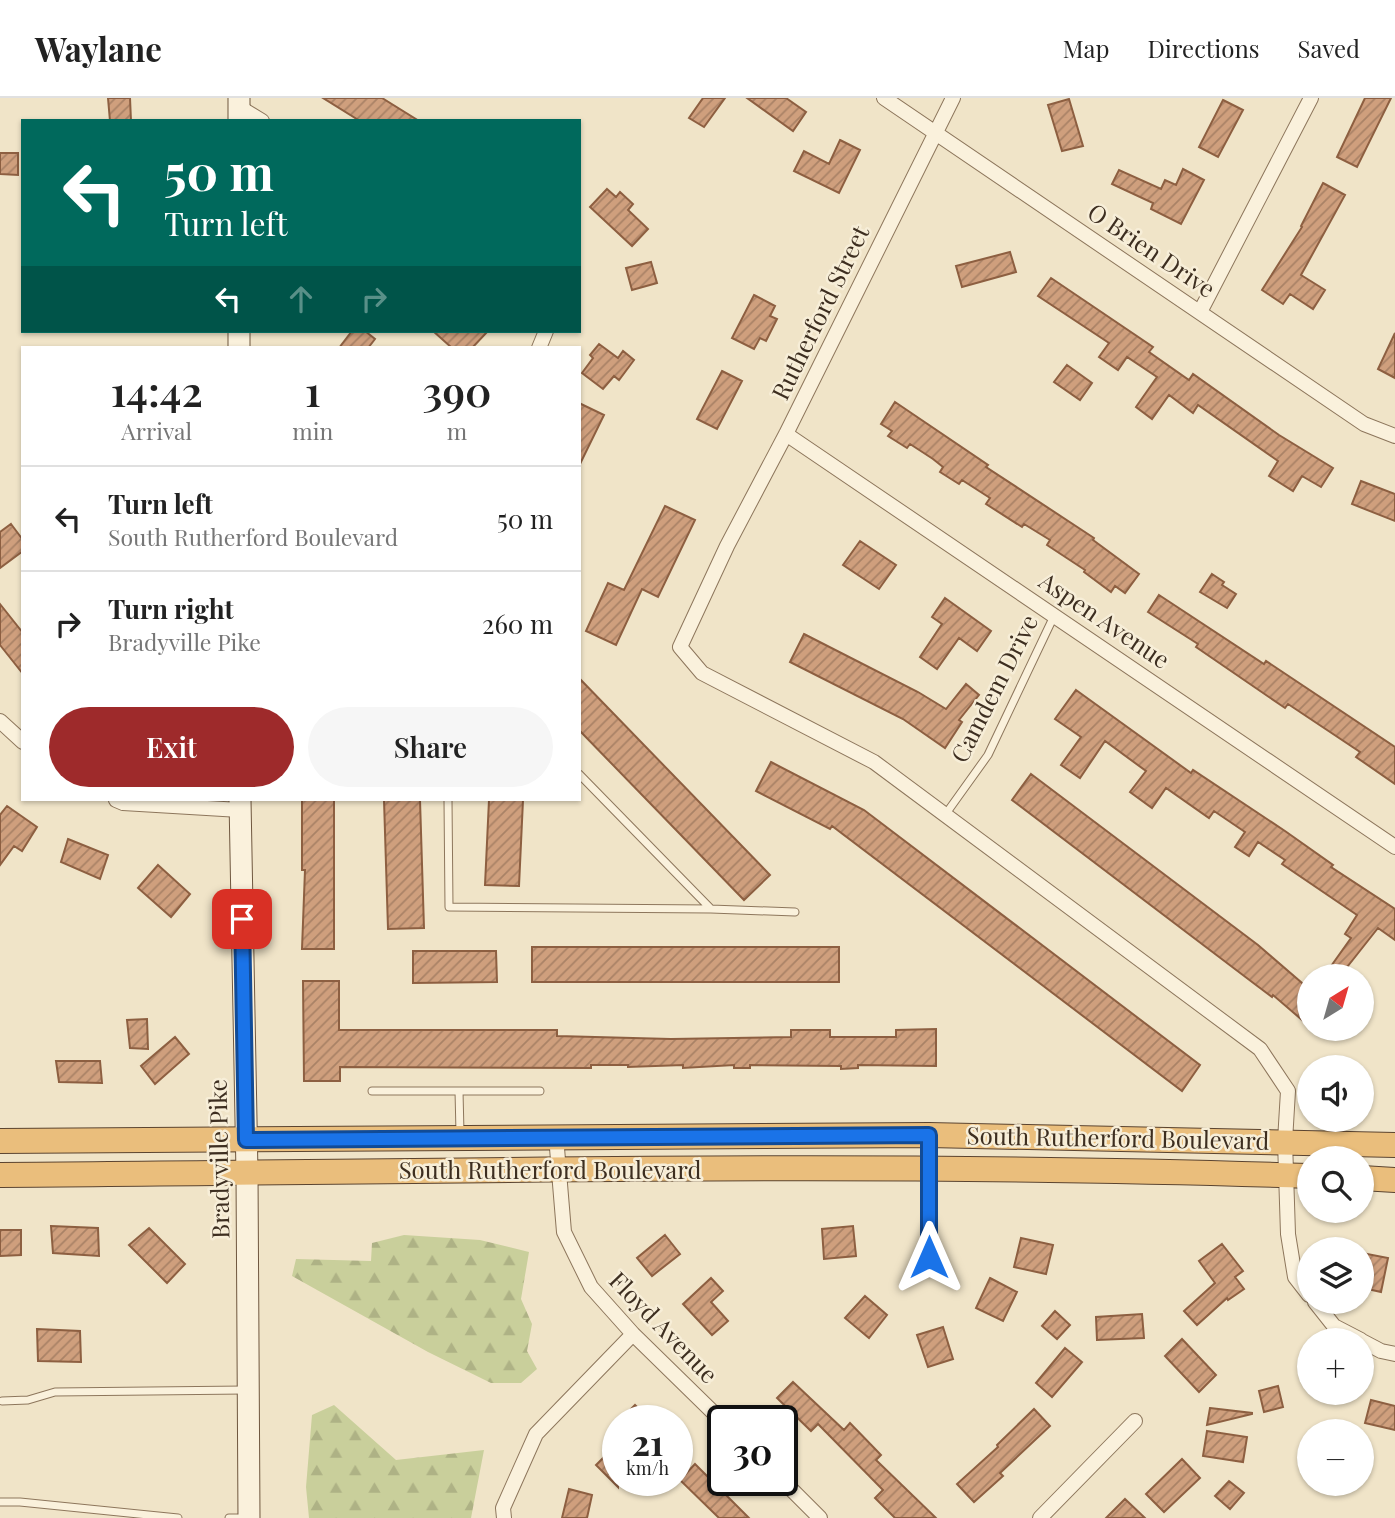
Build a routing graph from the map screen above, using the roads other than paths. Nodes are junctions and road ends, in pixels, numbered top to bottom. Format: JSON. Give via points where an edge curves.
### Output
{"nodes":[{"id":1,"x":884,"y":98,"type":"edge"},
{"id":2,"x":953,"y":98,"type":"edge"},
{"id":3,"x":1311,"y":98,"type":"edge"},
{"id":4,"x":239,"y":109,"type":"edge"},
{"id":5,"x":258,"y":119,"type":"edge"},
{"id":6,"x":936,"y":134,"type":"junction"},
{"id":7,"x":1200,"y":312,"type":"junction"},
{"id":8,"x":786,"y":434,"type":"junction"},
{"id":9,"x":1395,"y":436,"type":"edge"},
{"id":10,"x":1055,"y":615,"type":"junction"},
{"id":11,"x":0,"y":721,"type":"edge"},
{"id":12,"x":21,"y":740,"type":"edge"},
{"id":13,"x":581,"y":777,"type":"edge"},
{"id":14,"x":118,"y":801,"type":"edge"},
{"id":15,"x":448,"y":801,"type":"edge"},
{"id":16,"x":240,"y":805,"type":"edge"},
{"id":17,"x":945,"y":815,"type":"junction"},
{"id":18,"x":1395,"y":847,"type":"edge"},
{"id":19,"x":711,"y":909,"type":"junction"},
{"id":20,"x":795,"y":912,"type":"dead end"},
{"id":21,"x":372,"y":1091,"type":"dead end"},
{"id":22,"x":459,"y":1091,"type":"junction"},
{"id":23,"x":540,"y":1091,"type":"dead end"},
{"id":24,"x":929,"y":1135,"type":"junction"},
{"id":25,"x":556,"y":1136,"type":"junction"},
{"id":26,"x":460,"y":1138,"type":"junction"},
{"id":27,"x":246,"y":1140,"type":"junction"},
{"id":28,"x":0,"y":1141,"type":"edge"},
{"id":29,"x":1285,"y":1141,"type":"junction"},
{"id":30,"x":1395,"y":1145,"type":"edge"},
{"id":31,"x":929,"y":1169,"type":"junction"},
{"id":32,"x":558,"y":1171,"type":"junction"},
{"id":33,"x":1297,"y":1173,"type":"edge"},
{"id":34,"x":247,"y":1174,"type":"junction"},
{"id":35,"x":0,"y":1175,"type":"edge"},
{"id":36,"x":1297,"y":1176,"type":"edge"},
{"id":37,"x":1374,"y":1179,"type":"edge"},
{"id":38,"x":1395,"y":1180,"type":"edge"},
{"id":39,"x":1297,"y":1182,"type":"edge"},
{"id":40,"x":929,"y":1257,"type":"dead end"},
{"id":41,"x":1297,"y":1280,"type":"edge"},
{"id":42,"x":1324,"y":1314,"type":"edge"},
{"id":43,"x":1338,"y":1328,"type":"edge"},
{"id":44,"x":633,"y":1334,"type":"junction"},
{"id":45,"x":1374,"y":1348,"type":"edge"},
{"id":46,"x":1395,"y":1354,"type":"edge"},
{"id":47,"x":248,"y":1390,"type":"junction"},
{"id":48,"x":2,"y":1401,"type":"dead end"},
{"id":49,"x":707,"y":1406,"type":"edge"},
{"id":50,"x":1135,"y":1421,"type":"dead end"},
{"id":51,"x":798,"y":1496,"type":"edge"},
{"id":52,"x":0,"y":1503,"type":"edge"},
{"id":53,"x":178,"y":1518,"type":"edge"},
{"id":54,"x":229,"y":1518,"type":"edge"},
{"id":55,"x":249,"y":1518,"type":"edge"},
{"id":56,"x":504,"y":1518,"type":"edge"},
{"id":57,"x":820,"y":1518,"type":"edge"},
{"id":58,"x":1040,"y":1518,"type":"edge"}],
"edges":[{"from":1,"to":6,"type":"street","name":"O Brien Drive"},
{"from":2,"to":6,"type":"street","name":"Rutherford Street"},
{"from":3,"to":7,"type":"street"},
{"from":4,"to":5,"type":"street"},
{"from":6,"to":7,"type":"street","name":"O Brien Drive"},
{"from":6,"to":8,"type":"street","name":"Rutherford Street"},
{"from":7,"to":9,"type":"street","name":"O Brien Drive","via":[[1364,424]]},
{"from":8,"to":10,"type":"street","name":"Aspen Avenue"},
{"from":8,"to":17,"type":"street","name":"Rutherford Street","via":[[680,647],[702,673],[874,762]]},
{"from":10,"to":17,"type":"lane","name":"Camdem Drive","via":[[988,755]]},
{"from":10,"to":18,"type":"street","name":"Aspen Avenue"},
{"from":11,"to":12,"type":"street"},
{"from":13,"to":19,"type":"lane"},
{"from":14,"to":16,"type":"street"},
{"from":15,"to":19,"type":"lane","via":[[449,906]]},
{"from":16,"to":27,"type":"main road","name":"Bradyville Pike"},
{"from":17,"to":29,"type":"street","via":[[1260,1049],[1288,1091]]},
{"from":19,"to":20,"type":"lane"},
{"from":21,"to":22,"type":"lane"},
{"from":22,"to":23,"type":"lane"},
{"from":22,"to":26,"type":"lane"},
{"from":24,"to":25,"type":"highway","name":"South Rutherford Boulevard"},
{"from":24,"to":29,"type":"highway","name":"South Rutherford Boulevard"},
{"from":24,"to":31,"type":"street"},
{"from":25,"to":26,"type":"highway","name":"South Rutherford Boulevard"},
{"from":25,"to":32,"type":"street","name":"Floyd Avenue"},
{"from":26,"to":27,"type":"highway","name":"South Rutherford Boulevard"},
{"from":27,"to":28,"type":"highway","name":"South Rutherford Boulevard"},
{"from":27,"to":34,"type":"main road","name":"Bradyville Pike"},
{"from":29,"to":30,"type":"highway","name":"South Rutherford Boulevard"},
{"from":29,"to":33,"type":"street"},
{"from":31,"to":32,"type":"highway","name":"South Rutherford Boulevard"},
{"from":31,"to":36,"type":"highway","name":"South Rutherford Boulevard"},
{"from":31,"to":40,"type":"street"},
{"from":32,"to":34,"type":"highway","name":"South Rutherford Boulevard"},
{"from":32,"to":44,"type":"street","name":"Floyd Avenue","via":[[564,1232],[590,1287]]},
{"from":34,"to":35,"type":"highway","name":"South Rutherford Boulevard"},
{"from":34,"to":47,"type":"main road","name":"Bradyville Pike"},
{"from":37,"to":38,"type":"highway"},
{"from":39,"to":41,"type":"street","via":[[1288,1234]]},
{"from":42,"to":43,"type":"street"},
{"from":44,"to":49,"type":"street","name":"Floyd Avenue"},
{"from":44,"to":56,"type":"street","via":[[536,1434],[503,1507]]},
{"from":45,"to":46,"type":"street"},
{"from":47,"to":48,"type":"lane","via":[[55,1392]]},
{"from":47,"to":55,"type":"main road","name":"Bradyville Pike"},
{"from":50,"to":58,"type":"street"},
{"from":51,"to":57,"type":"street"},
{"from":52,"to":53,"type":"lane"},
{"from":54,"to":55,"type":"lane"}]}
